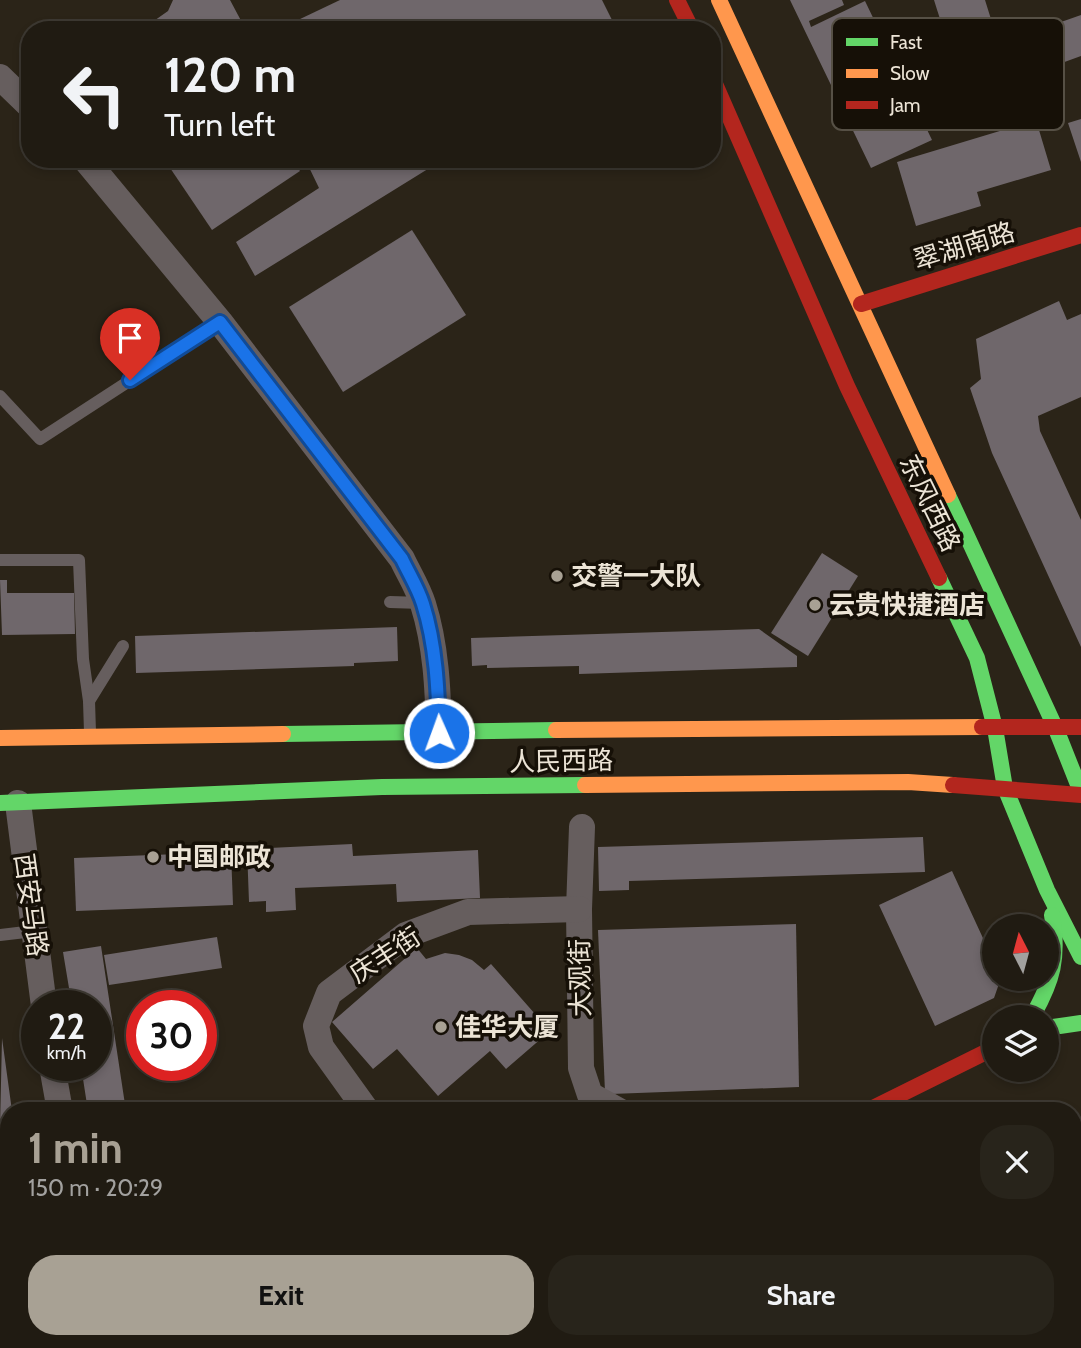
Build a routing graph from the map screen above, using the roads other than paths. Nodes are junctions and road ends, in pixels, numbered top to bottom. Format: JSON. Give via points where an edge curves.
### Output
{"nodes":[{"id":1,"x":677,"y":0,"type":"edge"},
{"id":2,"x":719,"y":0,"type":"edge"},
{"id":3,"x":688,"y":21,"type":"edge"},
{"id":4,"x":2,"y":82,"type":"edge"},
{"id":5,"x":21,"y":98,"type":"edge"},
{"id":6,"x":721,"y":98,"type":"edge"},
{"id":7,"x":92,"y":168,"type":"edge"},
{"id":8,"x":1081,"y":235,"type":"edge"},
{"id":9,"x":861,"y":304,"type":"junction"},
{"id":10,"x":220,"y":322,"type":"junction"},
{"id":11,"x":0,"y":396,"type":"edge"},
{"id":12,"x":0,"y":560,"type":"edge"},
{"id":13,"x":390,"y":602,"type":"dead end"},
{"id":14,"x":422,"y":603,"type":"junction"},
{"id":15,"x":123,"y":646,"type":"dead end"},
{"id":16,"x":89,"y":701,"type":"junction"},
{"id":17,"x":1081,"y":727,"type":"edge"},
{"id":18,"x":995,"y":728,"type":"junction"},
{"id":19,"x":1056,"y":729,"type":"junction"},
{"id":20,"x":439,"y":733,"type":"junction"},
{"id":21,"x":90,"y":736,"type":"junction"},
{"id":22,"x":0,"y":738,"type":"edge"},
{"id":23,"x":1005,"y":788,"type":"junction"},
{"id":24,"x":1081,"y":793,"type":"edge"},
{"id":25,"x":9,"y":803,"type":"edge"},
{"id":26,"x":582,"y":827,"type":"dead end"},
{"id":27,"x":1048,"y":890,"type":"junction"},
{"id":28,"x":579,"y":908,"type":"junction"},
{"id":29,"x":34,"y":931,"type":"junction"},
{"id":30,"x":0,"y":936,"type":"edge"},
{"id":31,"x":1081,"y":957,"type":"edge"},
{"id":32,"x":42,"y":990,"type":"edge"},
{"id":33,"x":1039,"y":1005,"type":"edge"},
{"id":34,"x":1081,"y":1023,"type":"edge"},
{"id":35,"x":1059,"y":1026,"type":"edge"},
{"id":36,"x":982,"y":1054,"type":"edge"},
{"id":37,"x":55,"y":1081,"type":"edge"},
{"id":38,"x":58,"y":1102,"type":"edge"},
{"id":39,"x":361,"y":1102,"type":"edge"},
{"id":40,"x":588,"y":1102,"type":"edge"},
{"id":41,"x":885,"y":1102,"type":"edge"}],
"edges":[{"from":1,"to":3,"type":"main road"},
{"from":2,"to":9,"type":"main road","name":"东风西路"},
{"from":4,"to":5,"type":"street"},
{"from":6,"to":18,"type":"main road","name":"东风西路","via":[[847,386],[977,658]]},
{"from":7,"to":10,"type":"street"},
{"from":8,"to":9,"type":"main road","name":"翠湖南路"},
{"from":9,"to":19,"type":"main road","name":"东风西路"},
{"from":10,"to":11,"type":"lane","via":[[40,439]]},
{"from":10,"to":14,"type":"street","via":[[402,559]]},
{"from":12,"to":16,"type":"lane","via":[[79,560]]},
{"from":13,"to":14,"type":"lane"},
{"from":14,"to":20,"type":"street","via":[[433,653]]},
{"from":15,"to":16,"type":"lane"},
{"from":16,"to":21,"type":"lane"},
{"from":17,"to":19,"type":"main road","name":"人民西路"},
{"from":18,"to":19,"type":"main road","name":"人民西路"},
{"from":18,"to":20,"type":"main road","name":"人民西路"},
{"from":18,"to":23,"type":"main road","name":"东风西路"},
{"from":19,"to":24,"type":"main road","name":"东风西路"},
{"from":20,"to":21,"type":"main road","name":"人民西路"},
{"from":21,"to":22,"type":"main road","name":"人民西路"},
{"from":23,"to":24,"type":"main road","name":"人民西路"},
{"from":23,"to":25,"type":"main road","name":"人民西路","via":[[908,782],[382,787]]},
{"from":23,"to":27,"type":"main road","name":"东风西路"},
{"from":25,"to":29,"type":"street","name":"西安马路"},
{"from":26,"to":28,"type":"street","name":"大观街"},
{"from":27,"to":31,"type":"main road","name":"东风西路"},
{"from":27,"to":33,"type":"main road","via":[[1058,946],[1050,985]]},
{"from":28,"to":39,"type":"street","name":"庆丰街","via":[[468,912],[406,935],[329,993],[316,1026],[321,1047]]},
{"from":28,"to":40,"type":"street","name":"大观街","via":[[581,1068]]},
{"from":29,"to":30,"type":"lane"},
{"from":29,"to":32,"type":"street","name":"西安马路"},
{"from":34,"to":35,"type":"main road"},
{"from":36,"to":41,"type":"main road"},
{"from":37,"to":38,"type":"street"}]}
